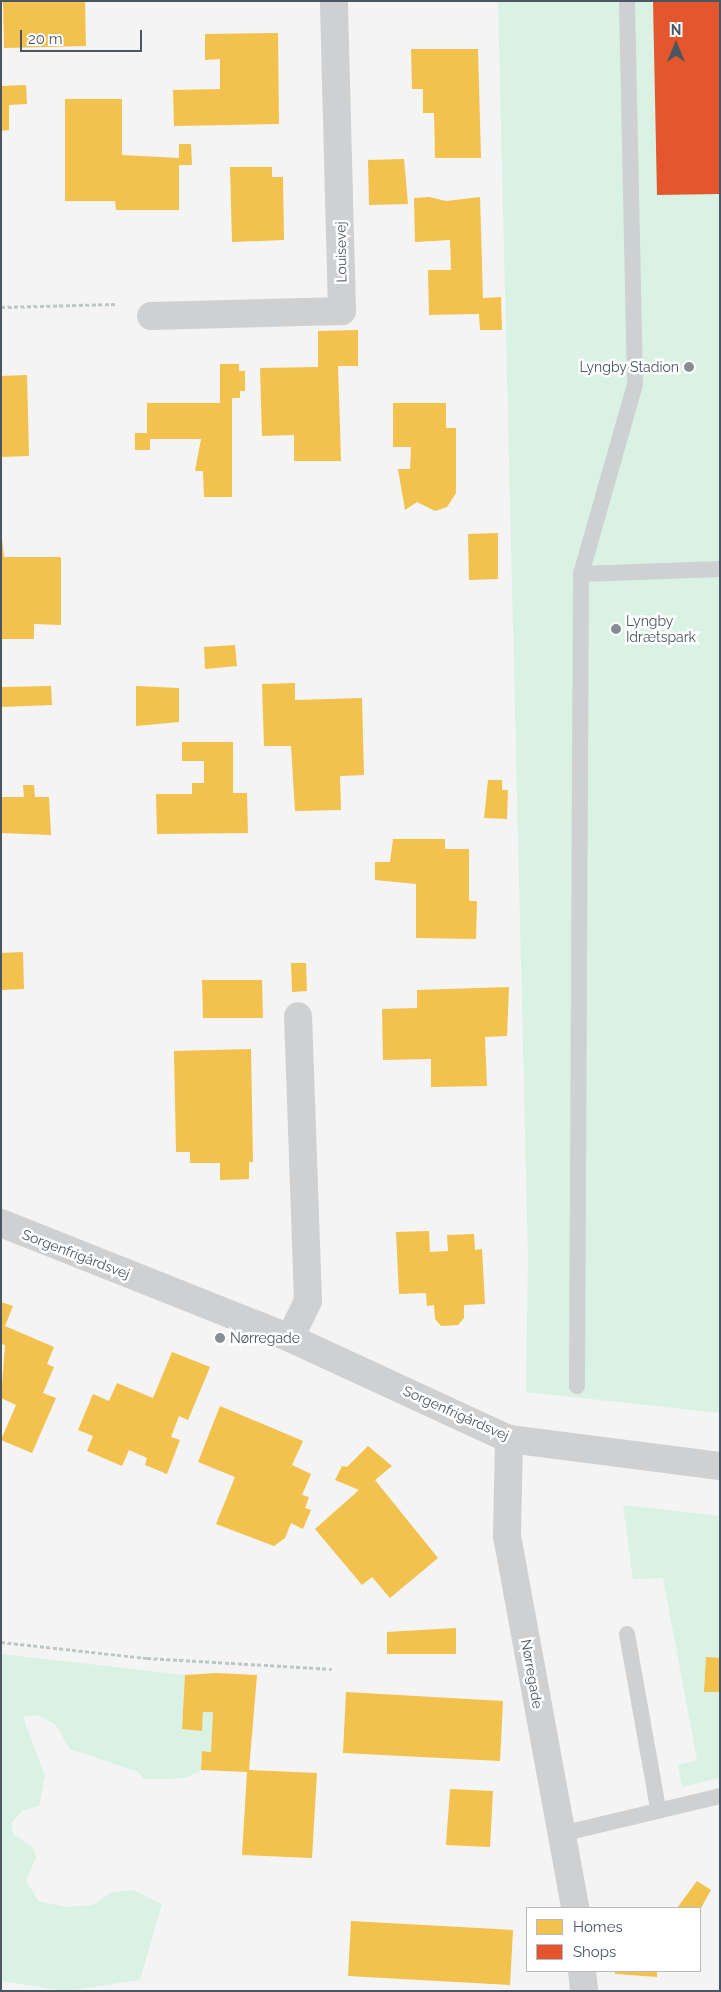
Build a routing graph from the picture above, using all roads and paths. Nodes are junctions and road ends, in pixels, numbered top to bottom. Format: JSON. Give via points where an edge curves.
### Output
{"nodes":[{"id":1,"x":334,"y":1,"type":"edge"},
{"id":2,"x":627,"y":1,"type":"edge"},
{"id":3,"x":1,"y":307,"type":"edge"},
{"id":4,"x":151,"y":316,"type":"joint"},
{"id":5,"x":720,"y":570,"type":"edge"},
{"id":6,"x":581,"y":574,"type":"junction"},
{"id":7,"x":298,"y":1016,"type":"dead end"},
{"id":8,"x":1,"y":1223,"type":"edge"},
{"id":9,"x":290,"y":1338,"type":"junction"},
{"id":10,"x":577,"y":1386,"type":"dead end"},
{"id":11,"x":509,"y":1439,"type":"junction"},
{"id":12,"x":720,"y":1466,"type":"edge"},
{"id":13,"x":627,"y":1634,"type":"dead end"},
{"id":14,"x":1,"y":1642,"type":"edge"},
{"id":15,"x":332,"y":1669,"type":"dead end"},
{"id":16,"x":720,"y":1796,"type":"edge"},
{"id":17,"x":658,"y":1808,"type":"junction"},
{"id":18,"x":561,"y":1834,"type":"junction"},
{"id":19,"x":575,"y":1907,"type":"edge"},
{"id":20,"x":582,"y":1972,"type":"edge"},
{"id":21,"x":584,"y":1991,"type":"edge"}],
"edges":[{"from":1,"to":4,"type":"street","name":"Louisevej","via":[[342,311]]},
{"from":2,"to":6,"type":"lane","via":[[635,384]]},
{"from":3,"to":4,"type":"path","via":[[134,304]]},
{"from":5,"to":6,"type":"lane"},
{"from":6,"to":10,"type":"lane"},
{"from":7,"to":9,"type":"street","via":[[308,1301]]},
{"from":8,"to":9,"type":"street","name":"Sorgenfrigårdsvej"},
{"from":9,"to":11,"type":"street","name":"Sorgenfrigårdsvej"},
{"from":11,"to":12,"type":"street","name":"Sorgenfrigårdsvej"},
{"from":11,"to":18,"type":"street","name":"Nørregade","via":[[507,1536]]},
{"from":13,"to":17,"type":"lane"},
{"from":14,"to":15,"type":"path","via":[[147,1658]]},
{"from":16,"to":17,"type":"lane"},
{"from":17,"to":18,"type":"lane"},
{"from":18,"to":19,"type":"street","name":"Nørregade"},
{"from":20,"to":21,"type":"street"}]}
